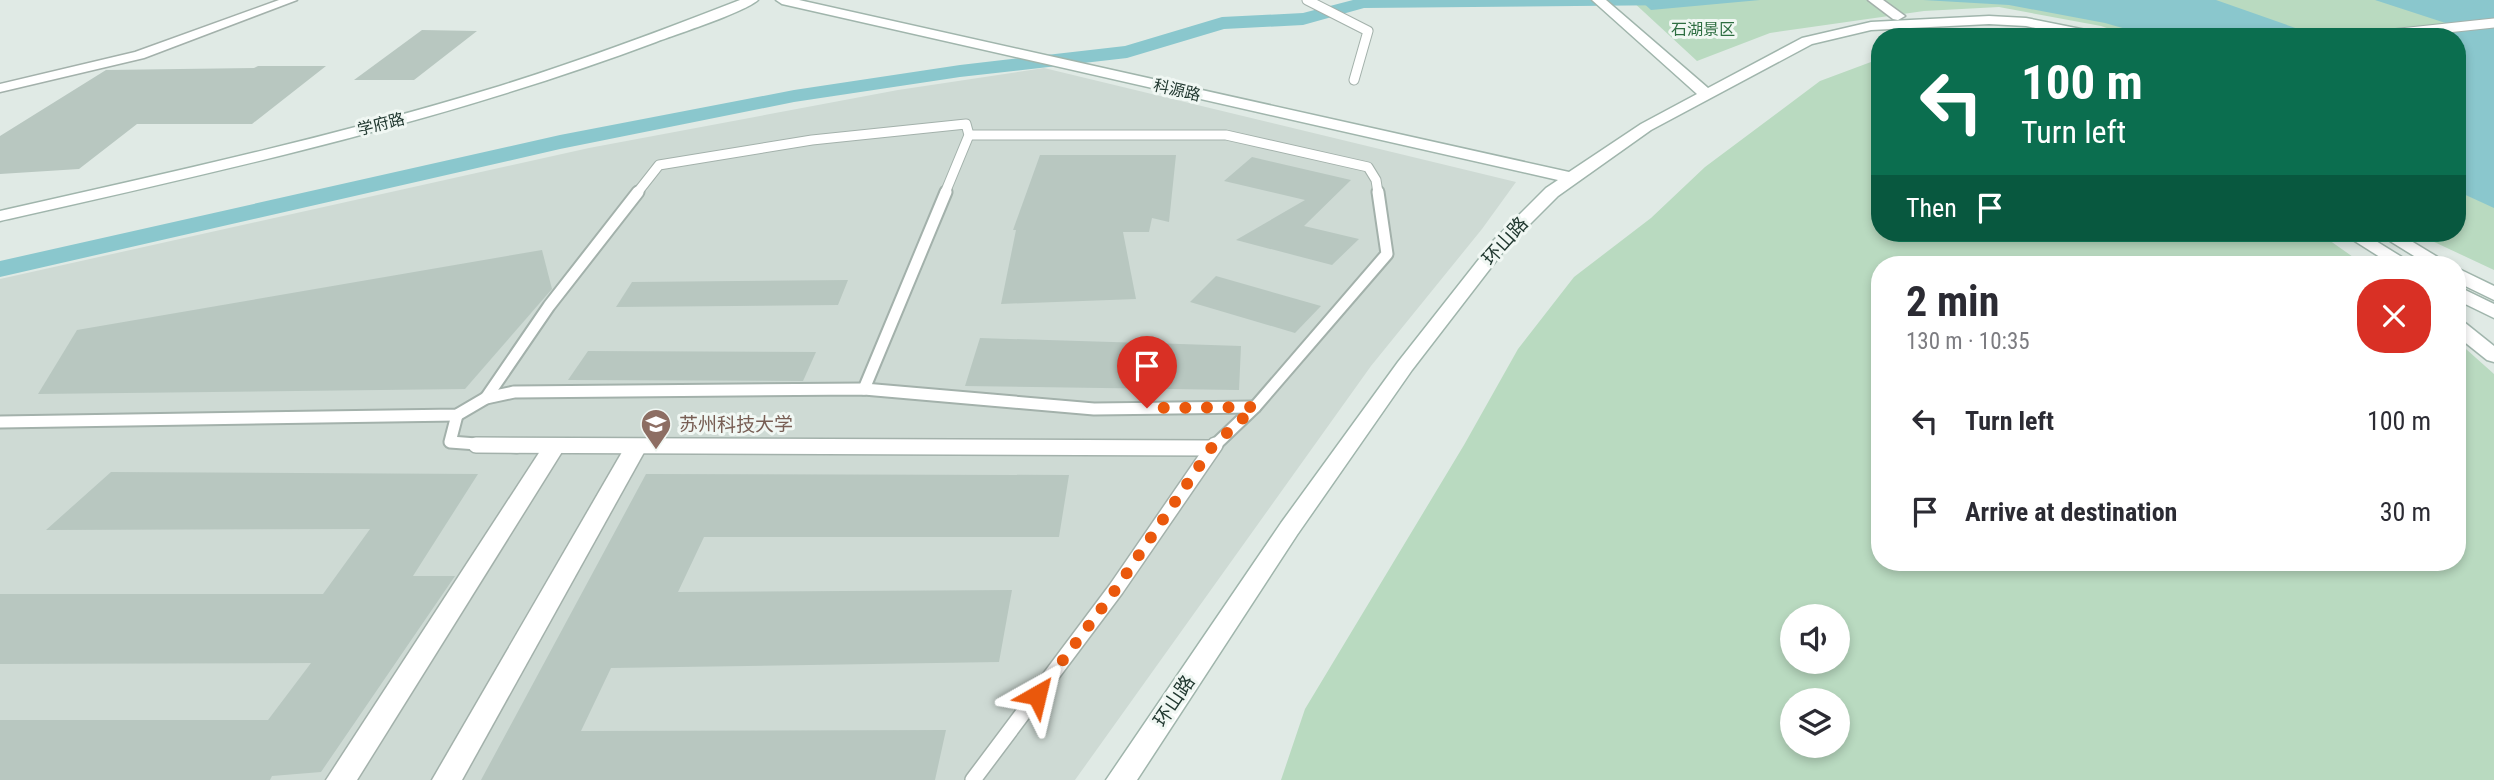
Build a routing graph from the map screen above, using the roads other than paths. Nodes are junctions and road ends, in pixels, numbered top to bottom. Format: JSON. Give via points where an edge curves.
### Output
{"nodes":[{"id":1,"x":291,"y":0,"type":"edge"},
{"id":2,"x":752,"y":0,"type":"edge"},
{"id":3,"x":782,"y":0,"type":"edge"},
{"id":4,"x":1307,"y":0,"type":"edge"},
{"id":5,"x":1598,"y":0,"type":"edge"},
{"id":6,"x":1874,"y":0,"type":"edge"},
{"id":7,"x":1898,"y":16,"type":"dead end"},
{"id":8,"x":2494,"y":23,"type":"edge"},
{"id":9,"x":2056,"y":28,"type":"edge"},
{"id":10,"x":2432,"y":28,"type":"edge"},
{"id":11,"x":1354,"y":80,"type":"dead end"},
{"id":12,"x":0,"y":88,"type":"edge"},
{"id":13,"x":1706,"y":94,"type":"junction"},
{"id":14,"x":969,"y":135,"type":"junction"},
{"id":15,"x":1572,"y":178,"type":"junction"},
{"id":16,"x":0,"y":216,"type":"edge"},
{"id":17,"x":2354,"y":242,"type":"edge"},
{"id":18,"x":2366,"y":242,"type":"edge"},
{"id":19,"x":2402,"y":242,"type":"edge"},
{"id":20,"x":2371,"y":256,"type":"edge"},
{"id":21,"x":2390,"y":256,"type":"edge"},
{"id":22,"x":2426,"y":256,"type":"edge"},
{"id":23,"x":2466,"y":279,"type":"edge"},
{"id":24,"x":2494,"y":294,"type":"edge"},
{"id":25,"x":2466,"y":297,"type":"edge"},
{"id":26,"x":2494,"y":312,"type":"edge"},
{"id":27,"x":2466,"y":333,"type":"edge"},
{"id":28,"x":2494,"y":356,"type":"edge"},
{"id":29,"x":864,"y":389,"type":"junction"},
{"id":30,"x":486,"y":398,"type":"junction"},
{"id":31,"x":1255,"y":407,"type":"junction"},
{"id":32,"x":457,"y":415,"type":"junction"},
{"id":33,"x":0,"y":422,"type":"edge"},
{"id":34,"x":554,"y":447,"type":"junction"},
{"id":35,"x":636,"y":447,"type":"junction"},
{"id":36,"x":1212,"y":447,"type":"junction"},
{"id":37,"x":341,"y":780,"type":"edge"},
{"id":38,"x":447,"y":780,"type":"edge"},
{"id":39,"x":973,"y":780,"type":"edge"},
{"id":40,"x":1121,"y":780,"type":"edge"}],
"edges":[{"from":1,"to":12,"type":"street","via":[[139,55]]},
{"from":2,"to":16,"type":"street","name":"学府路","via":[[564,70],[414,116]]},
{"from":3,"to":15,"type":"street","name":"科源路"},
{"from":4,"to":11,"type":"lane","via":[[1368,32]]},
{"from":5,"to":13,"type":"street"},
{"from":6,"to":7,"type":"street"},
{"from":8,"to":10,"type":"lane"},
{"from":9,"to":13,"type":"street","name":"环山路","via":[[1989,20],[1871,26],[1807,41]]},
{"from":13,"to":15,"type":"street","name":"环山路","via":[[1646,127]]},
{"from":14,"to":29,"type":"lane"},
{"from":14,"to":30,"type":"lane","via":[[966,124],[892,130],[659,164],[549,306]]},
{"from":14,"to":31,"type":"lane","via":[[1226,135],[1368,167],[1376,180],[1387,254]]},
{"from":15,"to":40,"type":"street","name":"环山路","via":[[1500,244],[1405,366]]},
{"from":17,"to":20,"type":"street"},
{"from":18,"to":21,"type":"street"},
{"from":19,"to":22,"type":"street"},
{"from":23,"to":24,"type":"street"},
{"from":25,"to":26,"type":"street"},
{"from":27,"to":28,"type":"street"},
{"from":29,"to":30,"type":"lane","via":[[514,392]]},
{"from":29,"to":31,"type":"lane","via":[[1094,409]]},
{"from":30,"to":32,"type":"lane"},
{"from":31,"to":36,"type":"lane"},
{"from":32,"to":33,"type":"lane"},
{"from":32,"to":34,"type":"lane","via":[[450,442]]},
{"from":34,"to":35,"type":"lane"},
{"from":34,"to":37,"type":"street"},
{"from":35,"to":36,"type":"lane"},
{"from":35,"to":38,"type":"street"},
{"from":36,"to":39,"type":"lane","via":[[1116,589]]}]}
